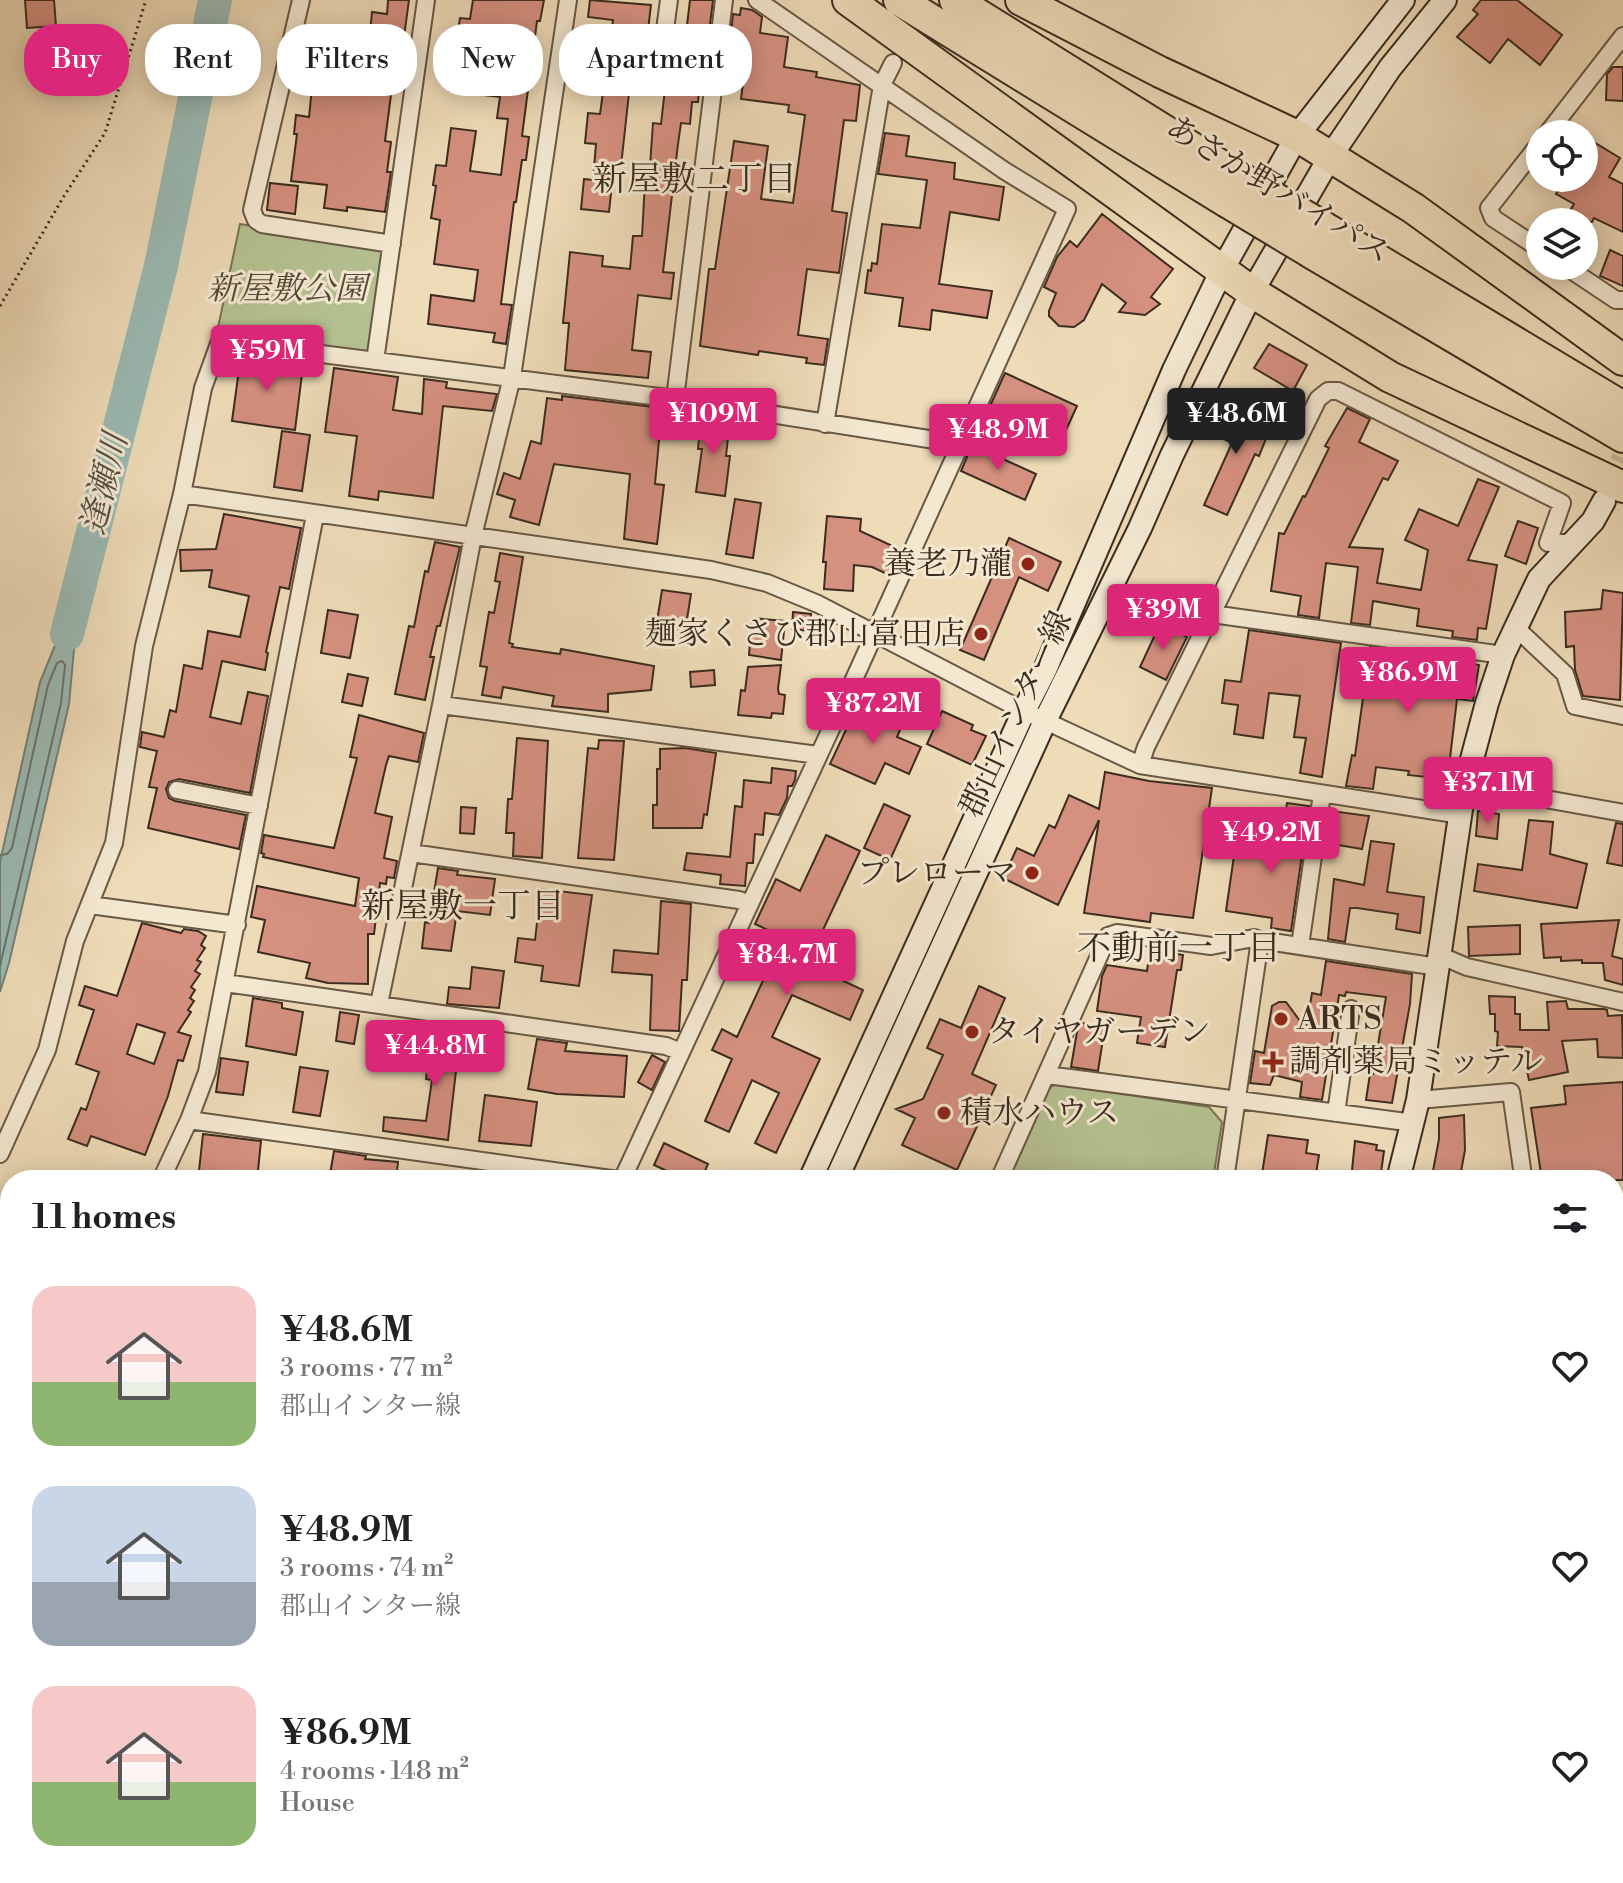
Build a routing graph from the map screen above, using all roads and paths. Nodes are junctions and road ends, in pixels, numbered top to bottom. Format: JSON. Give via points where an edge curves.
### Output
{"nodes":[{"id":1,"x":146,"y":0,"type":"edge"},
{"id":2,"x":301,"y":0,"type":"edge"},
{"id":3,"x":426,"y":0,"type":"edge"},
{"id":4,"x":568,"y":0,"type":"edge"},
{"id":5,"x":669,"y":0,"type":"edge"},
{"id":6,"x":724,"y":0,"type":"edge"},
{"id":7,"x":757,"y":0,"type":"edge"},
{"id":8,"x":848,"y":0,"type":"edge"},
{"id":9,"x":899,"y":0,"type":"edge"},
{"id":10,"x":955,"y":0,"type":"edge"},
{"id":11,"x":1021,"y":0,"type":"edge"},
{"id":12,"x":1403,"y":0,"type":"edge"},
{"id":13,"x":1445,"y":0,"type":"edge"},
{"id":14,"x":666,"y":24,"type":"edge"},
{"id":15,"x":1623,"y":36,"type":"edge"},
{"id":16,"x":893,"y":63,"type":"dead end"},
{"id":17,"x":882,"y":85,"type":"junction"},
{"id":18,"x":1558,"y":120,"type":"edge"},
{"id":19,"x":1297,"y":136,"type":"junction"},
{"id":20,"x":1330,"y":157,"type":"junction"},
{"id":21,"x":1526,"y":161,"type":"edge"},
{"id":22,"x":1233,"y":190,"type":"junction"},
{"id":23,"x":1316,"y":239,"type":"junction"},
{"id":24,"x":1526,"y":240,"type":"edge"},
{"id":25,"x":392,"y":244,"type":"junction"},
{"id":26,"x":1221,"y":272,"type":"junction"},
{"id":27,"x":1586,"y":280,"type":"edge"},
{"id":28,"x":1252,"y":292,"type":"junction"},
{"id":29,"x":1623,"y":300,"type":"edge"},
{"id":30,"x":0,"y":306,"type":"edge"},
{"id":31,"x":1623,"y":360,"type":"edge"},
{"id":32,"x":375,"y":361,"type":"junction"},
{"id":33,"x":512,"y":377,"type":"junction"},
{"id":34,"x":675,"y":399,"type":"junction"},
{"id":35,"x":1623,"y":407,"type":"edge"},
{"id":36,"x":825,"y":424,"type":"junction"},
{"id":37,"x":1623,"y":437,"type":"edge"},
{"id":38,"x":960,"y":444,"type":"junction"},
{"id":39,"x":182,"y":494,"type":"junction"},
{"id":40,"x":1613,"y":494,"type":"edge"},
{"id":41,"x":315,"y":515,"type":"junction"},
{"id":42,"x":473,"y":536,"type":"junction"},
{"id":43,"x":1571,"y":543,"type":"junction"},
{"id":44,"x":1212,"y":614,"type":"junction"},
{"id":45,"x":1516,"y":628,"type":"junction"},
{"id":46,"x":874,"y":634,"type":"junction"},
{"id":47,"x":1503,"y":655,"type":"junction"},
{"id":48,"x":441,"y":705,"type":"junction"},
{"id":49,"x":1024,"y":711,"type":"junction"},
{"id":50,"x":1623,"y":716,"type":"edge"},
{"id":51,"x":1045,"y":721,"type":"junction"},
{"id":52,"x":818,"y":755,"type":"junction"},
{"id":53,"x":1140,"y":765,"type":"junction"},
{"id":54,"x":1464,"y":789,"type":"junction"},
{"id":55,"x":177,"y":790,"type":"dead end"},
{"id":56,"x":1322,"y":794,"type":"junction"},
{"id":57,"x":259,"y":806,"type":"junction"},
{"id":58,"x":1623,"y":813,"type":"edge"},
{"id":59,"x":1461,"y":815,"type":"junction"},
{"id":60,"x":411,"y":853,"type":"junction"},
{"id":61,"x":750,"y":904,"type":"junction"},
{"id":62,"x":90,"y":905,"type":"junction"},
{"id":63,"x":237,"y":925,"type":"junction"},
{"id":64,"x":1260,"y":940,"type":"junction"},
{"id":65,"x":1300,"y":946,"type":"junction"},
{"id":66,"x":1439,"y":961,"type":"junction"},
{"id":67,"x":225,"y":983,"type":"junction"},
{"id":68,"x":1623,"y":1002,"type":"edge"},
{"id":69,"x":379,"y":1004,"type":"junction"},
{"id":70,"x":1351,"y":1009,"type":"dead end"},
{"id":71,"x":681,"y":1052,"type":"junction"},
{"id":72,"x":1047,"y":1075,"type":"junction"},
{"id":73,"x":1418,"y":1100,"type":"junction"},
{"id":74,"x":1236,"y":1101,"type":"junction"},
{"id":75,"x":1336,"y":1113,"type":"junction"},
{"id":76,"x":189,"y":1120,"type":"junction"},
{"id":77,"x":1414,"y":1123,"type":"junction"},
{"id":78,"x":0,"y":1154,"type":"edge"},
{"id":79,"x":1522,"y":1169,"type":"dead end"},
{"id":80,"x":166,"y":1170,"type":"edge"},
{"id":81,"x":548,"y":1170,"type":"edge"},
{"id":82,"x":625,"y":1170,"type":"edge"},
{"id":83,"x":815,"y":1170,"type":"edge"},
{"id":84,"x":841,"y":1170,"type":"edge"},
{"id":85,"x":1004,"y":1170,"type":"edge"},
{"id":86,"x":1226,"y":1170,"type":"edge"},
{"id":87,"x":1401,"y":1170,"type":"edge"}],
"edges":[{"from":1,"to":30,"type":"path","via":[[105,133]]},
{"from":2,"to":25,"type":"street","via":[[252,210],[262,224]]},
{"from":3,"to":25,"type":"street"},
{"from":4,"to":33,"type":"street"},
{"from":5,"to":14,"type":"street"},
{"from":6,"to":34,"type":"street"},
{"from":7,"to":17,"type":"street"},
{"from":8,"to":26,"type":"highway"},
{"from":9,"to":22,"type":"highway","name":"あさか野バイパス"},
{"from":10,"to":22,"type":"highway","name":"あさか野バイパス"},
{"from":11,"to":19,"type":"highway"},
{"from":12,"to":19,"type":"street"},
{"from":13,"to":20,"type":"street","name":"郡山インター線","via":[[1390,68]]},
{"from":15,"to":18,"type":"street"},
{"from":16,"to":17,"type":"street"},
{"from":17,"to":36,"type":"street"},
{"from":17,"to":38,"type":"street","via":[[1067,209]]},
{"from":19,"to":20,"type":"highway"},
{"from":19,"to":26,"type":"street"},
{"from":20,"to":28,"type":"street","name":"郡山インター線"},
{"from":20,"to":31,"type":"highway","via":[[1413,208]]},
{"from":21,"to":24,"type":"street","via":[[1489,208],[1493,218]]},
{"from":22,"to":23,"type":"highway","name":"あさか野バイパス","bridge":true},
{"from":23,"to":35,"type":"highway","name":"あさか野バイパス"},
{"from":23,"to":37,"type":"highway","name":"あさか野バイパス"},
{"from":25,"to":32,"type":"street"},
{"from":26,"to":28,"type":"highway"},
{"from":26,"to":49,"type":"street"},
{"from":27,"to":29,"type":"street"},
{"from":28,"to":40,"type":"highway","via":[[1390,377]]},
{"from":28,"to":51,"type":"street","name":"郡山インター線"},
{"from":32,"to":33,"type":"street"},
{"from":32,"to":39,"type":"street","via":[[220,341],[203,388]]},
{"from":33,"to":34,"type":"street"},
{"from":33,"to":42,"type":"street"},
{"from":34,"to":36,"type":"street"},
{"from":36,"to":38,"type":"street"},
{"from":38,"to":46,"type":"street"},
{"from":39,"to":41,"type":"street"},
{"from":39,"to":62,"type":"street","via":[[144,646],[114,843]]},
{"from":40,"to":43,"type":"street"},
{"from":41,"to":42,"type":"street"},
{"from":41,"to":57,"type":"street"},
{"from":42,"to":46,"type":"street","via":[[767,583]]},
{"from":42,"to":48,"type":"street"},
{"from":43,"to":44,"type":"street","via":[[1548,543],[1562,503],[1338,391],[1328,391],[1318,399]]},
{"from":43,"to":45,"type":"street","via":[[1539,579]]},
{"from":44,"to":47,"type":"street"},
{"from":44,"to":53,"type":"street"},
{"from":45,"to":47,"type":"street"},
{"from":45,"to":50,"type":"street","via":[[1565,674],[1575,706]]},
{"from":46,"to":49,"type":"street"},
{"from":46,"to":52,"type":"street"},
{"from":47,"to":54,"type":"street"},
{"from":48,"to":52,"type":"street"},
{"from":48,"to":60,"type":"street"},
{"from":49,"to":51,"type":"street"},
{"from":49,"to":83,"type":"street"},
{"from":51,"to":53,"type":"street"},
{"from":51,"to":84,"type":"street","name":"郡山インター線"},
{"from":52,"to":61,"type":"street"},
{"from":53,"to":56,"type":"street"},
{"from":54,"to":58,"type":"street"},
{"from":54,"to":59,"type":"street"},
{"from":55,"to":57,"type":"street"},
{"from":56,"to":59,"type":"street"},
{"from":56,"to":65,"type":"street"},
{"from":57,"to":63,"type":"street"},
{"from":59,"to":66,"type":"street"},
{"from":60,"to":61,"type":"street"},
{"from":60,"to":69,"type":"street"},
{"from":61,"to":71,"type":"street"},
{"from":62,"to":63,"type":"street"},
{"from":62,"to":78,"type":"street","via":[[75,941],[47,1050]]},
{"from":63,"to":67,"type":"street"},
{"from":64,"to":65,"type":"street"},
{"from":64,"to":72,"type":"street","via":[[1211,946],[1108,936]]},
{"from":64,"to":74,"type":"street"},
{"from":65,"to":66,"type":"street"},
{"from":66,"to":68,"type":"street"},
{"from":66,"to":73,"type":"street"},
{"from":67,"to":69,"type":"street"},
{"from":67,"to":76,"type":"street","via":[[207,1072]]},
{"from":69,"to":71,"type":"street"},
{"from":70,"to":75,"type":"street"},
{"from":71,"to":82,"type":"street"},
{"from":72,"to":74,"type":"street"},
{"from":72,"to":85,"type":"street"},
{"from":73,"to":77,"type":"street"},
{"from":73,"to":79,"type":"street","via":[[1511,1092]]},
{"from":74,"to":75,"type":"street"},
{"from":74,"to":86,"type":"street"},
{"from":75,"to":77,"type":"street"},
{"from":76,"to":80,"type":"street"},
{"from":76,"to":81,"type":"street"},
{"from":77,"to":87,"type":"street"}]}
